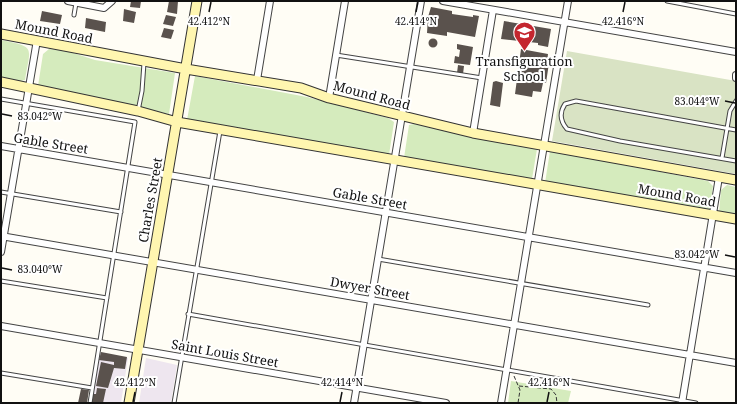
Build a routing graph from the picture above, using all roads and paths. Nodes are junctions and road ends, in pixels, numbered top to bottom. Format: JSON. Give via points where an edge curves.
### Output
{"nodes":[{"id":1,"x":68,"y":1,"type":"edge"},
{"id":2,"x":112,"y":1,"type":"edge"},
{"id":3,"x":197,"y":1,"type":"edge"},
{"id":4,"x":270,"y":1,"type":"edge"},
{"id":5,"x":345,"y":1,"type":"edge"},
{"id":6,"x":421,"y":1,"type":"edge"},
{"id":7,"x":444,"y":1,"type":"edge"},
{"id":8,"x":568,"y":1,"type":"edge"},
{"id":9,"x":667,"y":1,"type":"edge"},
{"id":10,"x":76,"y":2,"type":"junction"},
{"id":11,"x":493,"y":10,"type":"junction"},
{"id":12,"x":736,"y":14,"type":"edge"},
{"id":13,"x":74,"y":15,"type":"dead end"},
{"id":14,"x":564,"y":22,"type":"junction"},
{"id":15,"x":1,"y":34,"type":"edge"},
{"id":16,"x":37,"y":40,"type":"junction"},
{"id":17,"x":736,"y":52,"type":"edge"},
{"id":18,"x":336,"y":55,"type":"junction"},
{"id":19,"x":145,"y":61,"type":"junction"},
{"id":20,"x":410,"y":67,"type":"junction"},
{"id":21,"x":186,"y":69,"type":"junction"},
{"id":22,"x":482,"y":78,"type":"junction"},
{"id":23,"x":257,"y":80,"type":"junction"},
{"id":24,"x":1,"y":82,"type":"edge"},
{"id":25,"x":28,"y":88,"type":"junction"},
{"id":26,"x":329,"y":98,"type":"junction"},
{"id":27,"x":1,"y":99,"type":"edge"},
{"id":28,"x":736,"y":101,"type":"edge"},
{"id":29,"x":25,"y":103,"type":"junction"},
{"id":30,"x":138,"y":111,"type":"junction"},
{"id":31,"x":402,"y":116,"type":"junction"},
{"id":32,"x":177,"y":122,"type":"junction"},
{"id":33,"x":727,"y":128,"type":"junction"},
{"id":34,"x":220,"y":129,"type":"junction"},
{"id":35,"x":736,"y":130,"type":"edge"},
{"id":36,"x":473,"y":133,"type":"junction"},
{"id":37,"x":1,"y":146,"type":"edge"},
{"id":38,"x":544,"y":147,"type":"junction"},
{"id":39,"x":18,"y":149,"type":"junction"},
{"id":40,"x":722,"y":158,"type":"junction"},
{"id":41,"x":395,"y":159,"type":"junction"},
{"id":42,"x":736,"y":161,"type":"edge"},
{"id":43,"x":128,"y":167,"type":"junction"},
{"id":44,"x":168,"y":174,"type":"junction"},
{"id":45,"x":719,"y":177,"type":"junction"},
{"id":46,"x":736,"y":180,"type":"edge"},
{"id":47,"x":211,"y":181,"type":"junction"},
{"id":48,"x":537,"y":184,"type":"junction"},
{"id":49,"x":1,"y":192,"type":"edge"},
{"id":50,"x":11,"y":194,"type":"junction"},
{"id":51,"x":121,"y":212,"type":"junction"},
{"id":52,"x":386,"y":212,"type":"junction"},
{"id":53,"x":713,"y":215,"type":"junction"},
{"id":54,"x":736,"y":219,"type":"edge"},
{"id":55,"x":2,"y":236,"type":"edge"},
{"id":56,"x":528,"y":238,"type":"junction"},
{"id":57,"x":1,"y":252,"type":"edge"},
{"id":58,"x":114,"y":254,"type":"junction"},
{"id":59,"x":378,"y":259,"type":"junction"},
{"id":60,"x":153,"y":261,"type":"junction"},
{"id":61,"x":704,"y":267,"type":"junction"},
{"id":62,"x":195,"y":268,"type":"junction"},
{"id":63,"x":736,"y":273,"type":"edge"},
{"id":64,"x":1,"y":281,"type":"edge"},
{"id":65,"x":521,"y":284,"type":"junction"},
{"id":66,"x":107,"y":298,"type":"junction"},
{"id":67,"x":371,"y":300,"type":"junction"},
{"id":68,"x":648,"y":305,"type":"dead end"},
{"id":69,"x":188,"y":314,"type":"junction"},
{"id":70,"x":514,"y":325,"type":"junction"},
{"id":71,"x":1,"y":326,"type":"edge"},
{"id":72,"x":100,"y":342,"type":"junction"},
{"id":73,"x":364,"y":345,"type":"junction"},
{"id":74,"x":138,"y":348,"type":"junction"},
{"id":75,"x":690,"y":355,"type":"junction"},
{"id":76,"x":181,"y":356,"type":"junction"},
{"id":77,"x":736,"y":363,"type":"edge"},
{"id":78,"x":506,"y":370,"type":"junction"},
{"id":79,"x":1,"y":373,"type":"edge"},
{"id":80,"x":512,"y":374,"type":"dead end"},
{"id":81,"x":519,"y":386,"type":"junction"},
{"id":82,"x":357,"y":387,"type":"junction"},
{"id":83,"x":92,"y":388,"type":"junction"},
{"id":84,"x":682,"y":402,"type":"edge"},
{"id":85,"x":90,"y":403,"type":"edge"},
{"id":86,"x":129,"y":403,"type":"edge"},
{"id":87,"x":174,"y":403,"type":"edge"},
{"id":88,"x":354,"y":403,"type":"edge"},
{"id":89,"x":446,"y":403,"type":"edge"},
{"id":90,"x":501,"y":403,"type":"edge"},
{"id":91,"x":518,"y":403,"type":"edge"},
{"id":92,"x":557,"y":403,"type":"edge"},
{"id":93,"x":696,"y":403,"type":"edge"}],
"edges":[{"from":1,"to":10,"type":"street"},
{"from":2,"to":10,"type":"street","via":[[104,8]]},
{"from":3,"to":21,"type":"main road","name":"Charles Street"},
{"from":4,"to":23,"type":"street"},
{"from":5,"to":18,"type":"street"},
{"from":6,"to":20,"type":"street"},
{"from":7,"to":11,"type":"street"},
{"from":8,"to":14,"type":"street"},
{"from":9,"to":12,"type":"lane"},
{"from":10,"to":13,"type":"lane"},
{"from":11,"to":14,"type":"street"},
{"from":11,"to":22,"type":"street"},
{"from":14,"to":17,"type":"street"},
{"from":14,"to":38,"type":"street"},
{"from":15,"to":16,"type":"main road","name":"Mound Road"},
{"from":16,"to":19,"type":"main road","name":"Mound Road"},
{"from":16,"to":25,"type":"street"},
{"from":18,"to":20,"type":"lane"},
{"from":18,"to":26,"type":"street"},
{"from":19,"to":21,"type":"main road","name":"Mound Road"},
{"from":19,"to":30,"type":"lane"},
{"from":20,"to":22,"type":"lane"},
{"from":20,"to":31,"type":"street"},
{"from":21,"to":23,"type":"main road","name":"Mound Road"},
{"from":21,"to":32,"type":"main road","name":"Charles Street"},
{"from":22,"to":36,"type":"street"},
{"from":23,"to":26,"type":"main road","name":"Mound Road","via":[[301,88]]},
{"from":24,"to":25,"type":"main road","name":"Mound Road"},
{"from":25,"to":29,"type":"street"},
{"from":25,"to":30,"type":"main road","name":"Mound Road"},
{"from":26,"to":31,"type":"main road","name":"Mound Road"},
{"from":27,"to":29,"type":"lane"},
{"from":28,"to":33,"type":"lane","via":[[730,111]]},
{"from":29,"to":39,"type":"street"},
{"from":29,"to":43,"type":"lane","via":[[135,122]]},
{"from":30,"to":32,"type":"main road","name":"Mound Road"},
{"from":31,"to":36,"type":"main road","name":"Mound Road"},
{"from":31,"to":41,"type":"street"},
{"from":32,"to":34,"type":"main road","name":"Mound Road"},
{"from":32,"to":44,"type":"main road","name":"Charles Street"},
{"from":33,"to":35,"type":"lane"},
{"from":33,"to":40,"type":"lane"},
{"from":33,"to":40,"type":"lane","via":[[576,101],[565,104],[561,115],[562,124],[567,129]]},
{"from":34,"to":41,"type":"main road","name":"Mound Road"},
{"from":34,"to":47,"type":"lane"},
{"from":36,"to":38,"type":"main road","name":"Mound Road"},
{"from":37,"to":39,"type":"street","name":"Gable Street"},
{"from":38,"to":45,"type":"main road","name":"Mound Road"},
{"from":38,"to":48,"type":"street"},
{"from":39,"to":43,"type":"street","name":"Gable Street"},
{"from":39,"to":50,"type":"street"},
{"from":40,"to":42,"type":"lane"},
{"from":41,"to":48,"type":"main road","name":"Mound Road"},
{"from":41,"to":52,"type":"street"},
{"from":43,"to":44,"type":"street","name":"Gable Street"},
{"from":43,"to":51,"type":"lane"},
{"from":44,"to":47,"type":"street","name":"Gable Street"},
{"from":44,"to":60,"type":"main road","name":"Charles Street"},
{"from":45,"to":46,"type":"main road","name":"Mound Road"},
{"from":45,"to":53,"type":"street"},
{"from":47,"to":52,"type":"street","name":"Gable Street"},
{"from":47,"to":62,"type":"lane"},
{"from":48,"to":53,"type":"main road","name":"Mound Road"},
{"from":48,"to":56,"type":"street"},
{"from":49,"to":50,"type":"lane"},
{"from":50,"to":51,"type":"lane"},
{"from":50,"to":55,"type":"street"},
{"from":51,"to":58,"type":"lane"},
{"from":52,"to":56,"type":"street","name":"Gable Street"},
{"from":52,"to":59,"type":"street"},
{"from":53,"to":54,"type":"main road","name":"Mound Road"},
{"from":53,"to":61,"type":"street"},
{"from":55,"to":57,"type":"street"},
{"from":55,"to":58,"type":"street","name":"Dwyer Street"},
{"from":56,"to":61,"type":"street","name":"Gable Street"},
{"from":56,"to":65,"type":"street"},
{"from":58,"to":60,"type":"street","name":"Dwyer Street"},
{"from":58,"to":66,"type":"lane"},
{"from":59,"to":65,"type":"lane"},
{"from":59,"to":67,"type":"street"},
{"from":60,"to":62,"type":"street","name":"Dwyer Street"},
{"from":60,"to":74,"type":"main road","name":"Charles Street"},
{"from":61,"to":63,"type":"street","name":"Gable Street"},
{"from":61,"to":75,"type":"street"},
{"from":62,"to":67,"type":"street","name":"Dwyer Street"},
{"from":62,"to":69,"type":"lane"},
{"from":64,"to":66,"type":"lane"},
{"from":65,"to":68,"type":"lane"},
{"from":65,"to":70,"type":"street"},
{"from":66,"to":72,"type":"lane"},
{"from":67,"to":70,"type":"street","name":"Dwyer Street"},
{"from":67,"to":73,"type":"street"},
{"from":69,"to":73,"type":"lane"},
{"from":69,"to":76,"type":"lane"},
{"from":70,"to":75,"type":"street","name":"Dwyer Street"},
{"from":70,"to":78,"type":"street"},
{"from":71,"to":72,"type":"street","name":"Saint Louis Street"},
{"from":72,"to":74,"type":"street","name":"Saint Louis Street"},
{"from":72,"to":83,"type":"lane"},
{"from":73,"to":78,"type":"lane"},
{"from":73,"to":82,"type":"street"},
{"from":74,"to":76,"type":"street","name":"Saint Louis Street"},
{"from":74,"to":86,"type":"main road","name":"Charles Street"},
{"from":75,"to":77,"type":"street","name":"Dwyer Street"},
{"from":75,"to":84,"type":"street"},
{"from":76,"to":82,"type":"street","name":"Saint Louis Street"},
{"from":76,"to":87,"type":"lane"},
{"from":78,"to":84,"type":"lane"},
{"from":78,"to":90,"type":"street"},
{"from":79,"to":83,"type":"lane"},
{"from":80,"to":81,"type":"path"},
{"from":81,"to":91,"type":"path"},
{"from":81,"to":92,"type":"path","via":[[551,389],[556,395]]},
{"from":82,"to":88,"type":"street"},
{"from":82,"to":89,"type":"street","name":"Saint Louis Street"},
{"from":83,"to":85,"type":"lane"},
{"from":84,"to":93,"type":"lane"}]}
